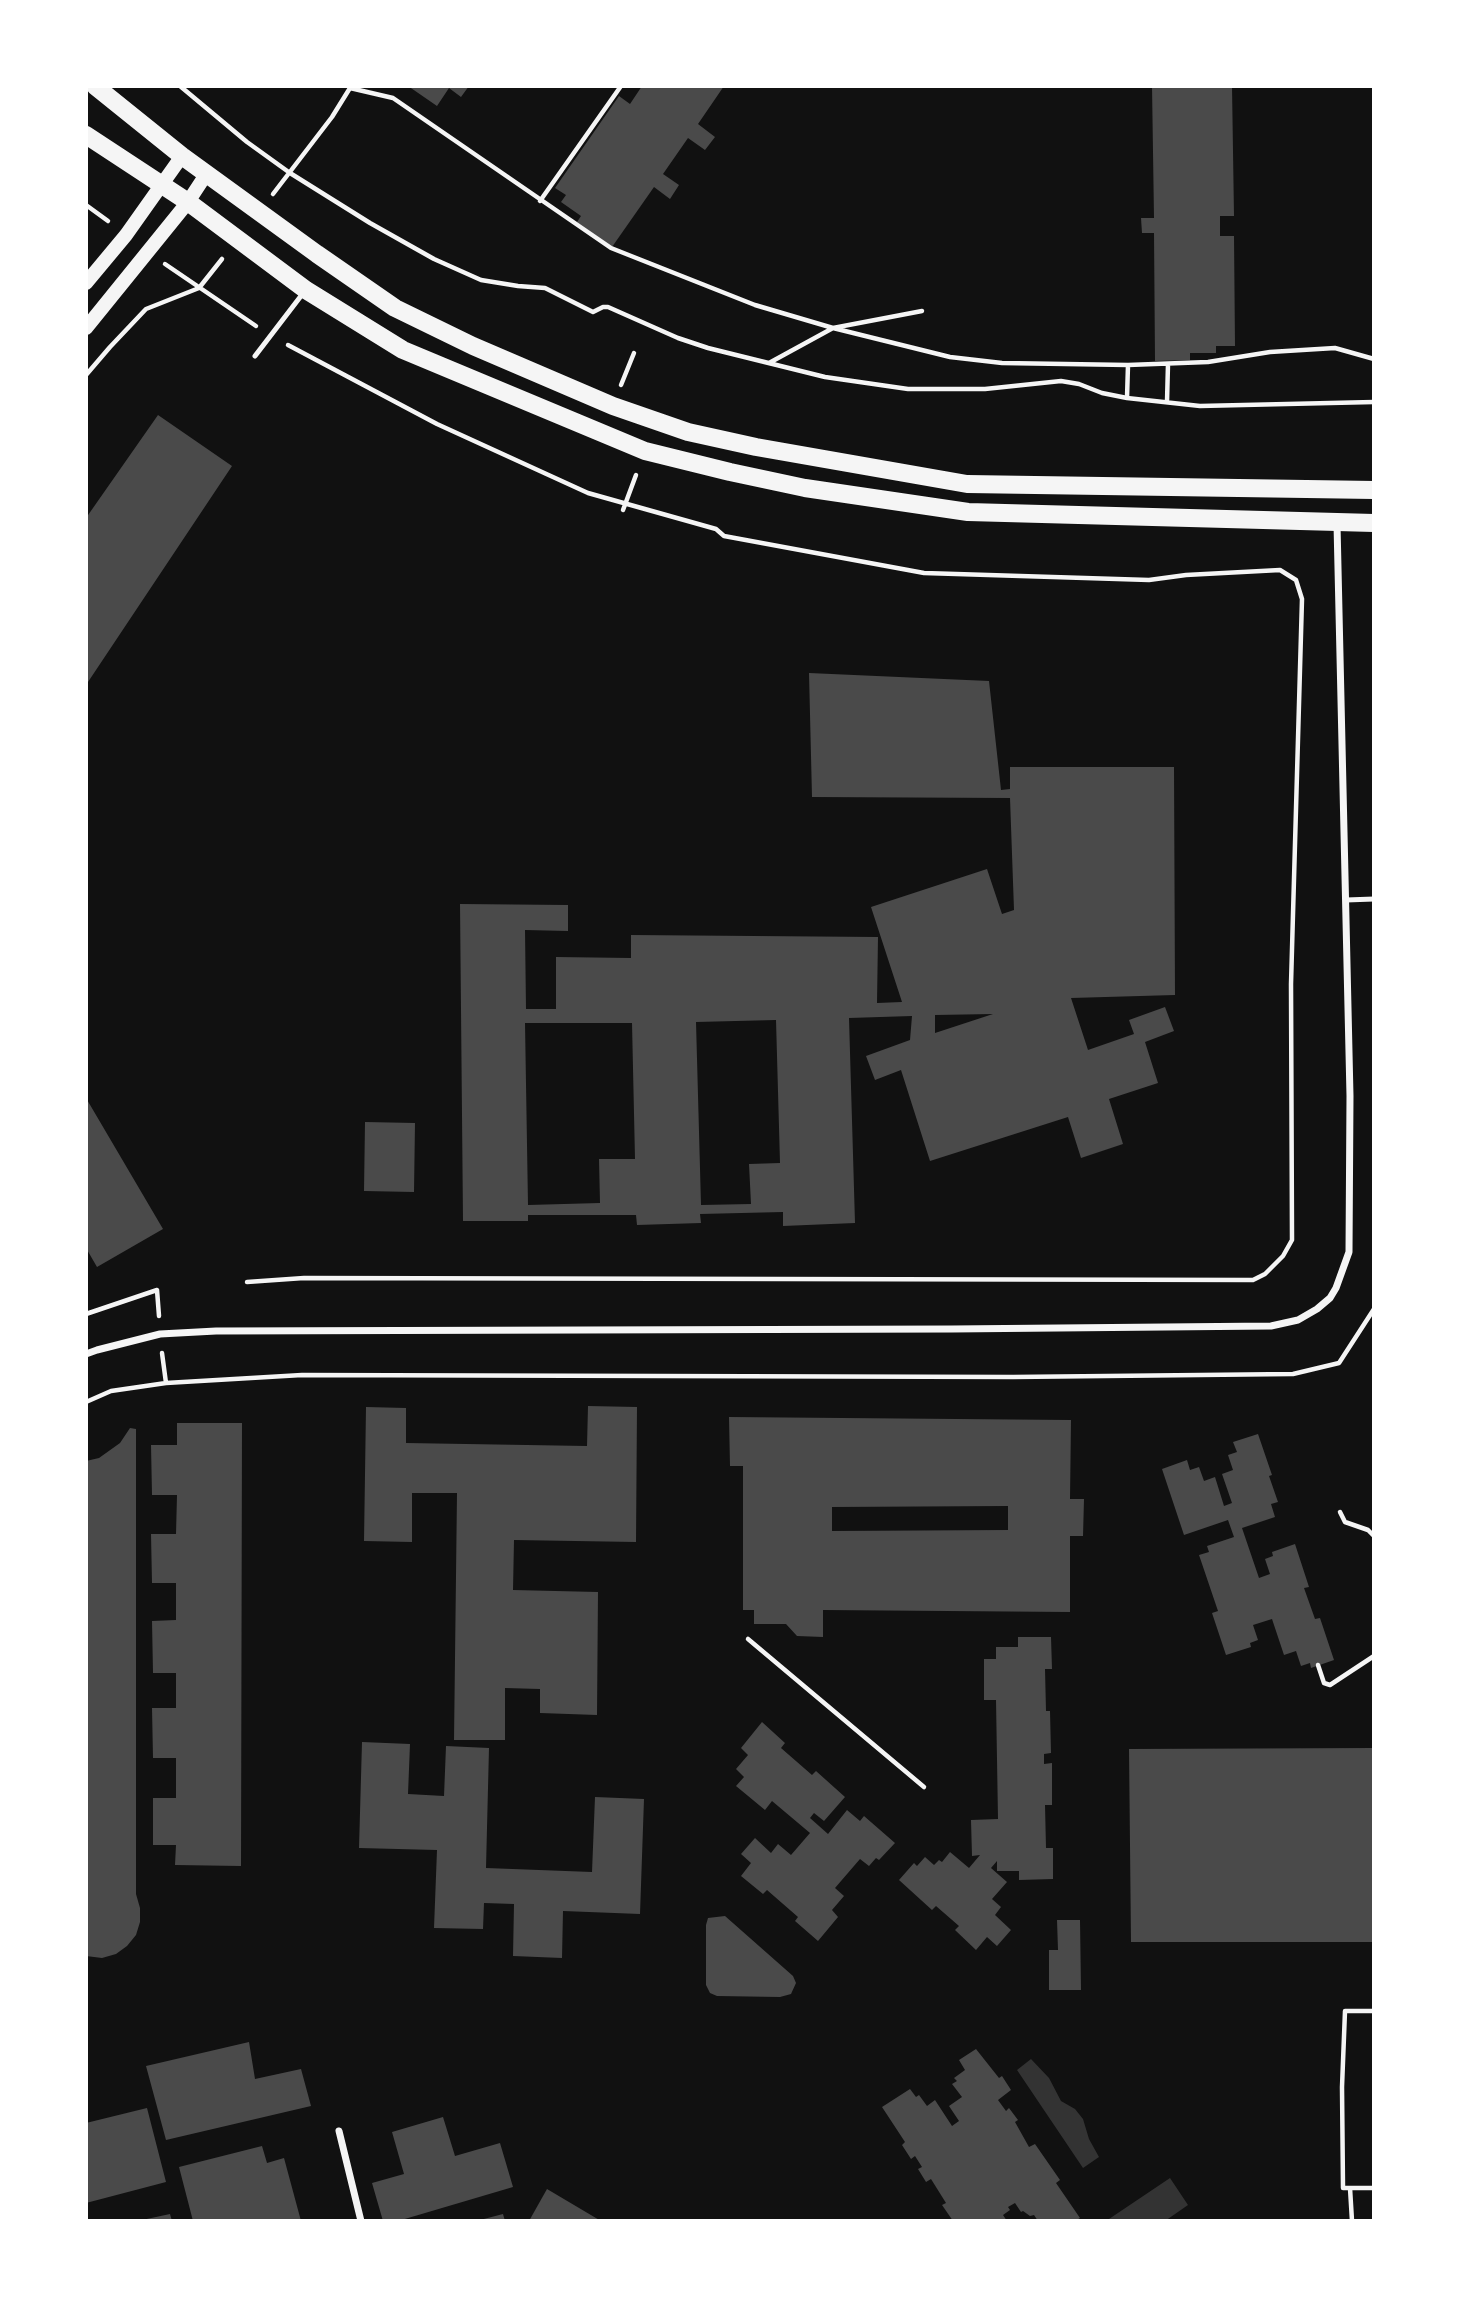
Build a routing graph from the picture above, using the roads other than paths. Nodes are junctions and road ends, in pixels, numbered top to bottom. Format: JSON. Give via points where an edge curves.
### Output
{"nodes":[{"id":1,"x":95,"y":86,"type":"edge"},
{"id":2,"x":86,"y":135,"type":"edge"},
{"id":3,"x":182,"y":156,"type":"junction"},
{"id":4,"x":207,"y":173,"type":"junction"},
{"id":5,"x":160,"y":186,"type":"junction"},
{"id":6,"x":188,"y":202,"type":"junction"},
{"id":7,"x":86,"y":283,"type":"edge"},
{"id":8,"x":306,"y":290,"type":"junction"},
{"id":9,"x":86,"y":328,"type":"edge"},
{"id":10,"x":255,"y":356,"type":"dead end"},
{"id":11,"x":1374,"y":490,"type":"edge"},
{"id":12,"x":1337,"y":523,"type":"junction"},
{"id":13,"x":1374,"y":523,"type":"edge"},
{"id":14,"x":1374,"y":899,"type":"edge"},
{"id":15,"x":1346,"y":901,"type":"junction"},
{"id":16,"x":86,"y":1354,"type":"edge"},
{"id":17,"x":339,"y":2131,"type":"dead end"},
{"id":18,"x":361,"y":2221,"type":"edge"}],
"edges":[{"from":1,"to":3,"type":"main road"},
{"from":2,"to":5,"type":"main road"},
{"from":3,"to":4,"type":"main road"},
{"from":3,"to":5,"type":"main road"},
{"from":4,"to":6,"type":"main road"},
{"from":4,"to":11,"type":"main road","via":[[395,308],[613,406],[688,432],[967,484]]},
{"from":5,"to":6,"type":"main road"},
{"from":5,"to":7,"type":"main road"},
{"from":6,"to":8,"type":"main road"},
{"from":6,"to":9,"type":"main road"},
{"from":8,"to":10,"type":"lane"},
{"from":8,"to":12,"type":"main road","via":[[403,349],[645,451],[730,472],[968,512]]},
{"from":12,"to":13,"type":"main road"},
{"from":12,"to":15,"type":"street"},
{"from":14,"to":15,"type":"lane"},
{"from":15,"to":16,"type":"street","via":[[1349,1252],[1330,1298],[1298,1320],[1271,1326],[216,1331],[160,1334]]},
{"from":17,"to":18,"type":"street"}]}
